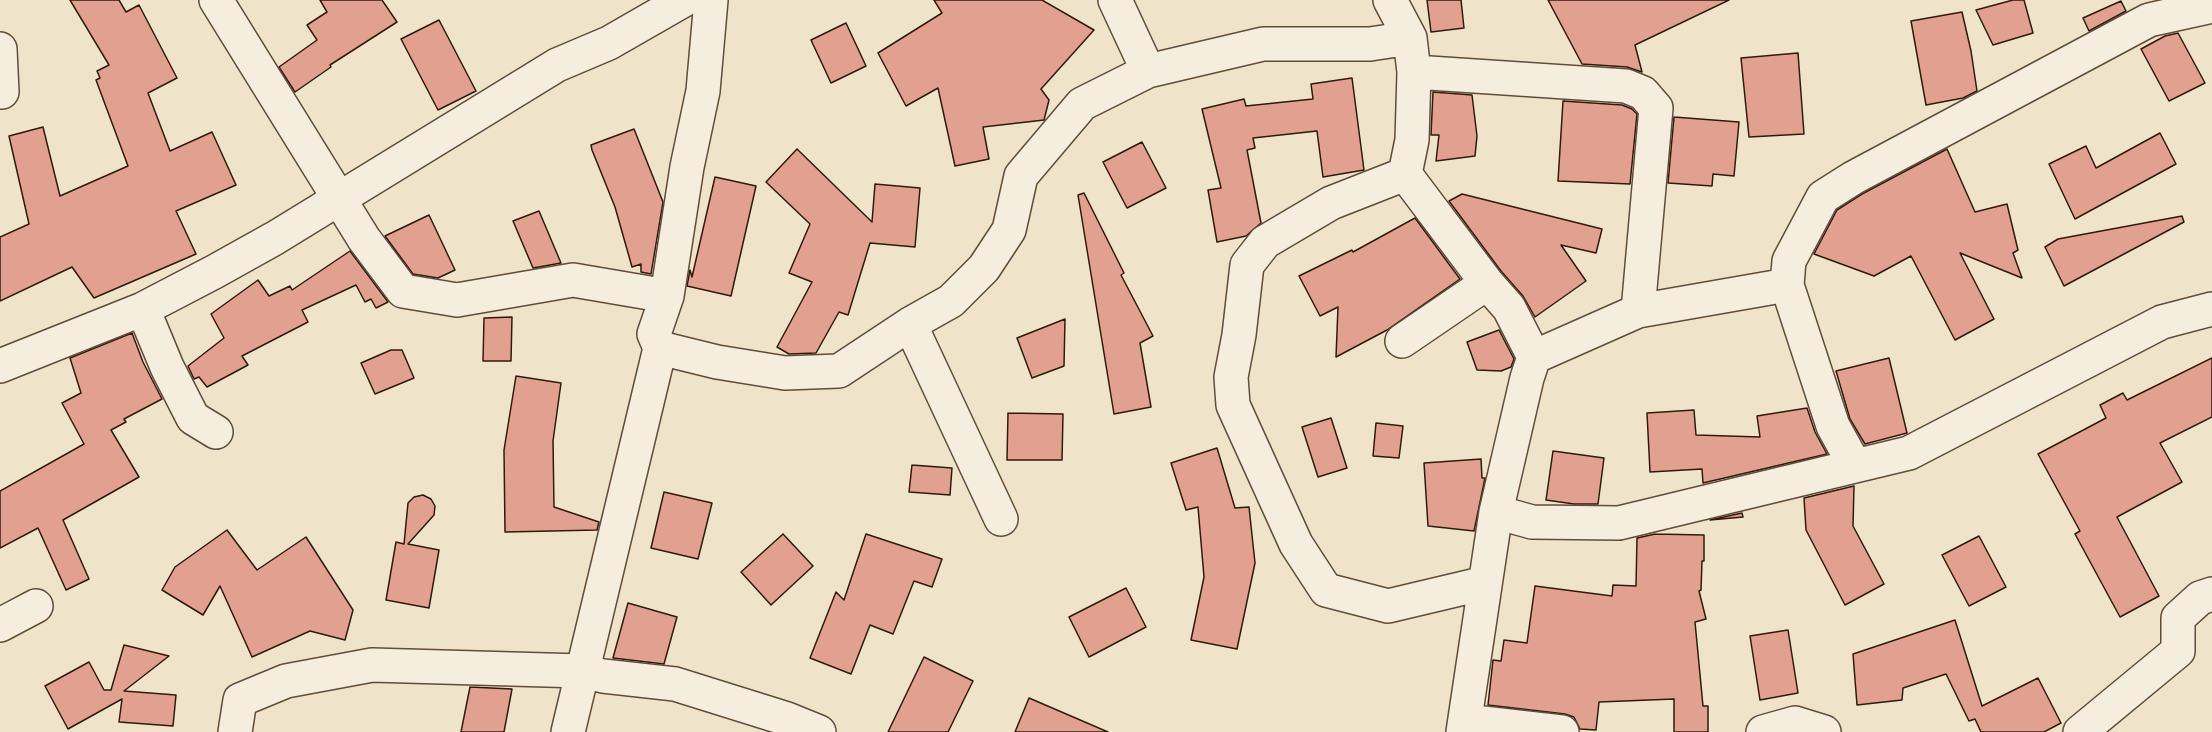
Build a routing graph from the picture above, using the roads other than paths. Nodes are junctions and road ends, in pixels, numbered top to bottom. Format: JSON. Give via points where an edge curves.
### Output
{"nodes":[{"id":1,"x":216,"y":0,"type":"edge"},
{"id":2,"x":684,"y":0,"type":"edge"},
{"id":3,"x":711,"y":0,"type":"edge"},
{"id":4,"x":1115,"y":0,"type":"edge"},
{"id":5,"x":1390,"y":0,"type":"edge"},
{"id":6,"x":2212,"y":6,"type":"edge"},
{"id":7,"x":1410,"y":38,"type":"junction"},
{"id":8,"x":0,"y":49,"type":"edge"},
{"id":9,"x":1148,"y":71,"type":"junction"},
{"id":10,"x":1414,"y":72,"type":"junction"},
{"id":11,"x":2,"y":92,"type":"dead end"},
{"id":12,"x":1406,"y":174,"type":"junction"},
{"id":13,"x":340,"y":198,"type":"junction"},
{"id":14,"x":1487,"y":283,"type":"junction"},
{"id":15,"x":1787,"y":285,"type":"junction"},
{"id":16,"x":667,"y":296,"type":"junction"},
{"id":17,"x":142,"y":309,"type":"junction"},
{"id":18,"x":2212,"y":309,"type":"edge"},
{"id":19,"x":1638,"y":311,"type":"junction"},
{"id":20,"x":910,"y":324,"type":"junction"},
{"id":21,"x":1402,"y":341,"type":"dead end"},
{"id":22,"x":660,"y":348,"type":"junction"},
{"id":23,"x":1534,"y":357,"type":"junction"},
{"id":24,"x":0,"y":366,"type":"edge"},
{"id":25,"x":216,"y":432,"type":"dead end"},
{"id":26,"x":1855,"y":466,"type":"junction"},
{"id":27,"x":1496,"y":512,"type":"junction"},
{"id":28,"x":1001,"y":519,"type":"dead end"},
{"id":29,"x":1485,"y":583,"type":"junction"},
{"id":30,"x":2212,"y":594,"type":"edge"},
{"id":31,"x":36,"y":606,"type":"dead end"},
{"id":32,"x":0,"y":625,"type":"edge"},
{"id":33,"x":582,"y":671,"type":"junction"},
{"id":34,"x":1464,"y":726,"type":"edge"},
{"id":35,"x":235,"y":732,"type":"edge"},
{"id":36,"x":568,"y":732,"type":"edge"},
{"id":37,"x":819,"y":732,"type":"edge"},
{"id":38,"x":1562,"y":732,"type":"edge"},
{"id":39,"x":1763,"y":732,"type":"edge"},
{"id":40,"x":1824,"y":732,"type":"edge"},
{"id":41,"x":2080,"y":732,"type":"edge"}],
"edges":[{"from":1,"to":13,"type":"street"},
{"from":2,"to":13,"type":"street","via":[[609,43],[556,65]]},
{"from":3,"to":16,"type":"street","via":[[703,90]]},
{"from":4,"to":9,"type":"street"},
{"from":5,"to":7,"type":"street"},
{"from":6,"to":15,"type":"street","via":[[2149,20],[1823,197],[1790,261]]},
{"from":7,"to":9,"type":"street","via":[[1370,44],[1263,44]]},
{"from":7,"to":10,"type":"street"},
{"from":8,"to":11,"type":"street"},
{"from":9,"to":20,"type":"street","via":[[1082,104],[1021,176],[1009,231],[984,268],[951,301]]},
{"from":10,"to":12,"type":"street","via":[[1412,140]]},
{"from":10,"to":19,"type":"street","via":[[1626,86],[1643,93],[1656,108]]},
{"from":12,"to":14,"type":"street"},
{"from":12,"to":29,"type":"street","via":[[1331,203],[1265,242],[1246,265],[1231,377],[1233,405],[1296,544],[1326,590],[1388,606]]},
{"from":13,"to":16,"type":"street","via":[[364,239],[403,291],[457,300],[573,280]]},
{"from":13,"to":17,"type":"street","via":[[275,238]]},
{"from":14,"to":21,"type":"street"},
{"from":14,"to":23,"type":"street","via":[[1509,308]]},
{"from":15,"to":19,"type":"street"},
{"from":15,"to":26,"type":"street","via":[[1833,426]]},
{"from":16,"to":22,"type":"street","via":[[654,334]]},
{"from":17,"to":24,"type":"street"},
{"from":17,"to":25,"type":"street","via":[[193,418]]},
{"from":18,"to":26,"type":"street","via":[[2162,322],[1909,453]]},
{"from":19,"to":23,"type":"street"},
{"from":20,"to":22,"type":"street","via":[[839,371],[785,373]]},
{"from":20,"to":28,"type":"street"},
{"from":22,"to":33,"type":"street"},
{"from":23,"to":27,"type":"street"},
{"from":26,"to":27,"type":"street","via":[[1619,523],[1532,522]]},
{"from":27,"to":29,"type":"street"},
{"from":29,"to":34,"type":"street"},
{"from":30,"to":41,"type":"street","via":[[2200,598],[2178,618],[2178,651]]},
{"from":31,"to":32,"type":"street"},
{"from":33,"to":35,"type":"street","via":[[372,665],[286,681],[240,700]]},
{"from":33,"to":36,"type":"street"},
{"from":33,"to":37,"type":"street","via":[[675,684]]},
{"from":34,"to":38,"type":"street"},
{"from":39,"to":40,"type":"street","via":[[1795,723]]}]}
